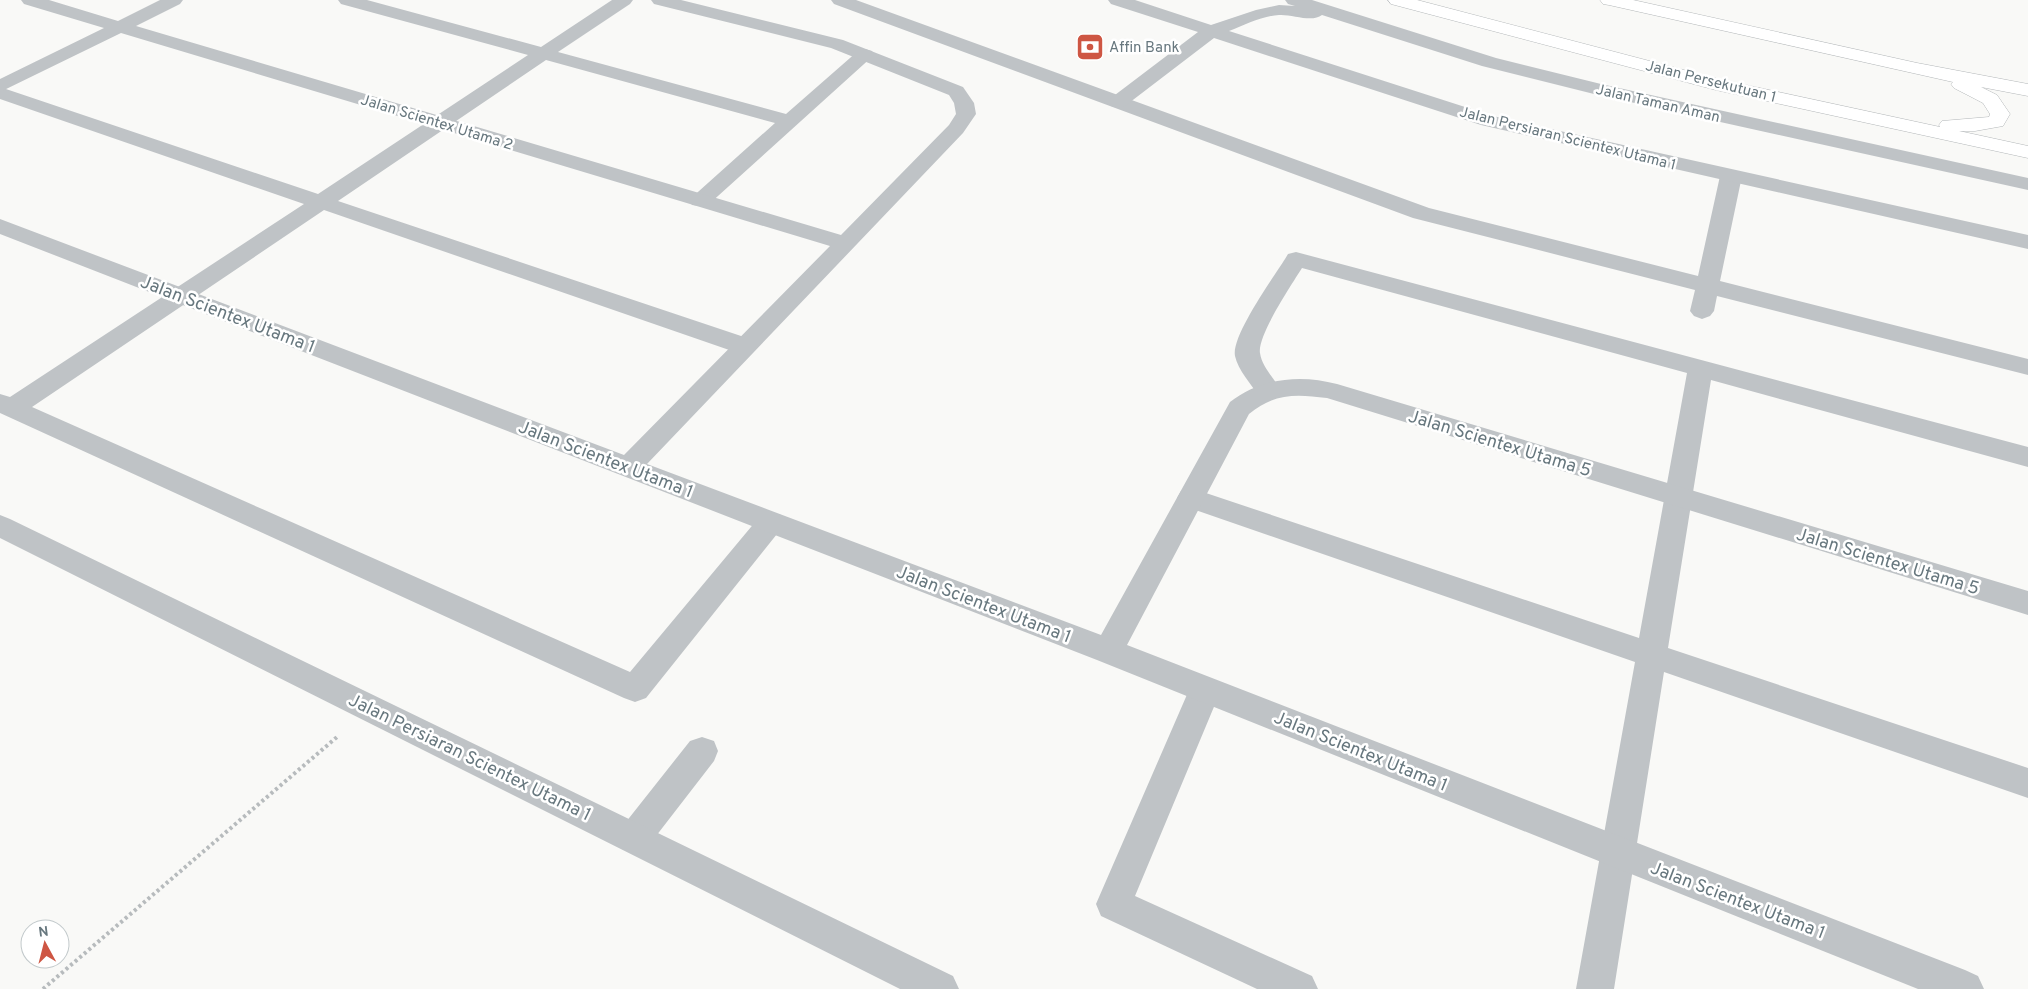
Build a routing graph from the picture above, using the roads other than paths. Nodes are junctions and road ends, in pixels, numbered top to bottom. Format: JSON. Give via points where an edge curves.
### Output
{"nodes":[{"id":1,"x":30,"y":0,"type":"edge"},
{"id":2,"x":174,"y":0,"type":"edge"},
{"id":3,"x":347,"y":0,"type":"edge"},
{"id":4,"x":624,"y":0,"type":"edge"},
{"id":5,"x":660,"y":0,"type":"edge"},
{"id":6,"x":840,"y":0,"type":"edge"},
{"id":7,"x":1117,"y":0,"type":"edge"},
{"id":8,"x":1294,"y":0,"type":"edge"},
{"id":9,"x":1397,"y":0,"type":"edge"},
{"id":10,"x":1609,"y":0,"type":"edge"},
{"id":11,"x":118,"y":28,"type":"junction"},
{"id":12,"x":1211,"y":31,"type":"junction"},
{"id":13,"x":543,"y":54,"type":"junction"},
{"id":14,"x":865,"y":55,"type":"junction"},
{"id":15,"x":1489,"y":62,"type":"junction"},
{"id":16,"x":1917,"y":69,"type":"junction"},
{"id":17,"x":0,"y":86,"type":"edge"},
{"id":18,"x":2028,"y":90,"type":"edge"},
{"id":19,"x":0,"y":93,"type":"edge"},
{"id":20,"x":1118,"y":102,"type":"junction"},
{"id":21,"x":1862,"y":117,"type":"junction"},
{"id":22,"x":789,"y":121,"type":"junction"},
{"id":23,"x":440,"y":123,"type":"junction"},
{"id":24,"x":2028,"y":152,"type":"edge"},
{"id":25,"x":1731,"y":176,"type":"junction"},
{"id":26,"x":2028,"y":184,"type":"edge"},
{"id":27,"x":700,"y":200,"type":"junction"},
{"id":28,"x":321,"y":202,"type":"junction"},
{"id":29,"x":0,"y":226,"type":"edge"},
{"id":30,"x":2028,"y":242,"type":"edge"},
{"id":31,"x":845,"y":243,"type":"junction"},
{"id":32,"x":1708,"y":286,"type":"junction"},
{"id":33,"x":180,"y":296,"type":"junction"},
{"id":34,"x":1702,"y":312,"type":"dead end"},
{"id":35,"x":744,"y":346,"type":"junction"},
{"id":36,"x":2028,"y":367,"type":"edge"},
{"id":37,"x":1700,"y":368,"type":"junction"},
{"id":38,"x":1268,"y":390,"type":"junction"},
{"id":39,"x":6,"y":406,"type":"edge"},
{"id":40,"x":2028,"y":458,"type":"edge"},
{"id":41,"x":628,"y":467,"type":"junction"},
{"id":42,"x":1679,"y":497,"type":"junction"},
{"id":43,"x":1191,"y":498,"type":"junction"},
{"id":44,"x":771,"y":522,"type":"junction"},
{"id":45,"x":0,"y":526,"type":"edge"},
{"id":46,"x":2028,"y":603,"type":"edge"},
{"id":47,"x":1108,"y":651,"type":"junction"},
{"id":48,"x":1652,"y":655,"type":"junction"},
{"id":49,"x":1205,"y":690,"type":"junction"},
{"id":50,"x":702,"y":751,"type":"dead end"},
{"id":51,"x":2028,"y":783,"type":"edge"},
{"id":52,"x":634,"y":838,"type":"junction"},
{"id":53,"x":1618,"y":853,"type":"junction"},
{"id":54,"x":940,"y":989,"type":"edge"},
{"id":55,"x":1299,"y":989,"type":"edge"},
{"id":56,"x":1595,"y":989,"type":"edge"},
{"id":57,"x":1965,"y":989,"type":"edge"}],
"edges":[{"from":1,"to":11,"type":"street","name":"Jalan Scientex Utama 2"},
{"from":2,"to":11,"type":"street"},
{"from":3,"to":13,"type":"street"},
{"from":4,"to":13,"type":"street"},
{"from":5,"to":14,"type":"street","via":[[837,44]]},
{"from":6,"to":20,"type":"street"},
{"from":7,"to":12,"type":"street","name":"Jalan Persiaran Scientex Utama 1"},
{"from":8,"to":15,"type":"street","name":"Jalan Taman Aman"},
{"from":9,"to":21,"type":"highway","name":"Jalan Persekutuan 1","via":[[1716,84]]},
{"from":10,"to":16,"type":"highway"},
{"from":11,"to":17,"type":"street"},
{"from":11,"to":23,"type":"street","name":"Jalan Scientex Utama 2"},
{"from":12,"to":15,"type":"street","via":[[1279,10],[1310,12]]},
{"from":12,"to":20,"type":"street"},
{"from":12,"to":25,"type":"street","name":"Jalan Persiaran Scientex Utama 1","via":[[1488,122]]},
{"from":13,"to":22,"type":"street"},
{"from":13,"to":23,"type":"street"},
{"from":14,"to":22,"type":"street"},
{"from":14,"to":31,"type":"street","via":[[956,91],[964,103],[966,114],[962,122]]},
{"from":15,"to":26,"type":"street","name":"Jalan Taman Aman","via":[[1601,90]]},
{"from":16,"to":18,"type":"highway"},
{"from":16,"to":21,"type":"highway","via":[[1969,86],[1990,99],[2000,114],[1996,122],[1942,125]]},
{"from":19,"to":28,"type":"street"},
{"from":20,"to":32,"type":"street","via":[[1421,213]]},
{"from":21,"to":24,"type":"highway","name":"Jalan Persekutuan 1"},
{"from":22,"to":27,"type":"street"},
{"from":23,"to":27,"type":"street","name":"Jalan Scientex Utama 2"},
{"from":23,"to":28,"type":"street"},
{"from":25,"to":30,"type":"street","name":"Jalan Persiaran Scientex Utama 1"},
{"from":25,"to":32,"type":"street"},
{"from":27,"to":31,"type":"street","name":"Jalan Scientex Utama 2"},
{"from":28,"to":33,"type":"street"},
{"from":28,"to":35,"type":"street"},
{"from":29,"to":33,"type":"street","name":"Jalan Scientex Utama 1"},
{"from":31,"to":35,"type":"street"},
{"from":32,"to":34,"type":"street"},
{"from":32,"to":36,"type":"street"},
{"from":33,"to":39,"type":"street"},
{"from":33,"to":41,"type":"street","name":"Jalan Scientex Utama 1"},
{"from":35,"to":41,"type":"street"},
{"from":37,"to":38,"type":"street","via":[[1296,259],[1247,349],[1251,364]]},
{"from":37,"to":40,"type":"street"},
{"from":37,"to":42,"type":"street"},
{"from":38,"to":42,"type":"street","name":"Jalan Scientex Utama 5","via":[[1307,387],[1328,390]]},
{"from":38,"to":43,"type":"street","name":"Jalan Scientex Utama 5","via":[[1239,408]]},
{"from":39,"to":44,"type":"street","via":[[636,689]]},
{"from":41,"to":44,"type":"street","name":"Jalan Scientex Utama 1"},
{"from":42,"to":46,"type":"street","name":"Jalan Scientex Utama 5"},
{"from":42,"to":48,"type":"street"},
{"from":43,"to":47,"type":"street","name":"Jalan Scientex Utama 5"},
{"from":43,"to":48,"type":"street"},
{"from":44,"to":47,"type":"street","name":"Jalan Scientex Utama 1"},
{"from":45,"to":52,"type":"street","name":"Jalan Persiaran Scientex Utama 1"},
{"from":47,"to":49,"type":"street","name":"Jalan Scientex Utama 1"},
{"from":48,"to":51,"type":"street"},
{"from":48,"to":53,"type":"street"},
{"from":49,"to":53,"type":"street","name":"Jalan Scientex Utama 1"},
{"from":49,"to":55,"type":"street","via":[[1114,904]]},
{"from":50,"to":52,"type":"street"},
{"from":52,"to":54,"type":"street","name":"Jalan Persiaran Scientex Utama 1"},
{"from":53,"to":56,"type":"street"},
{"from":53,"to":57,"type":"street","name":"Jalan Scientex Utama 1"}]}
